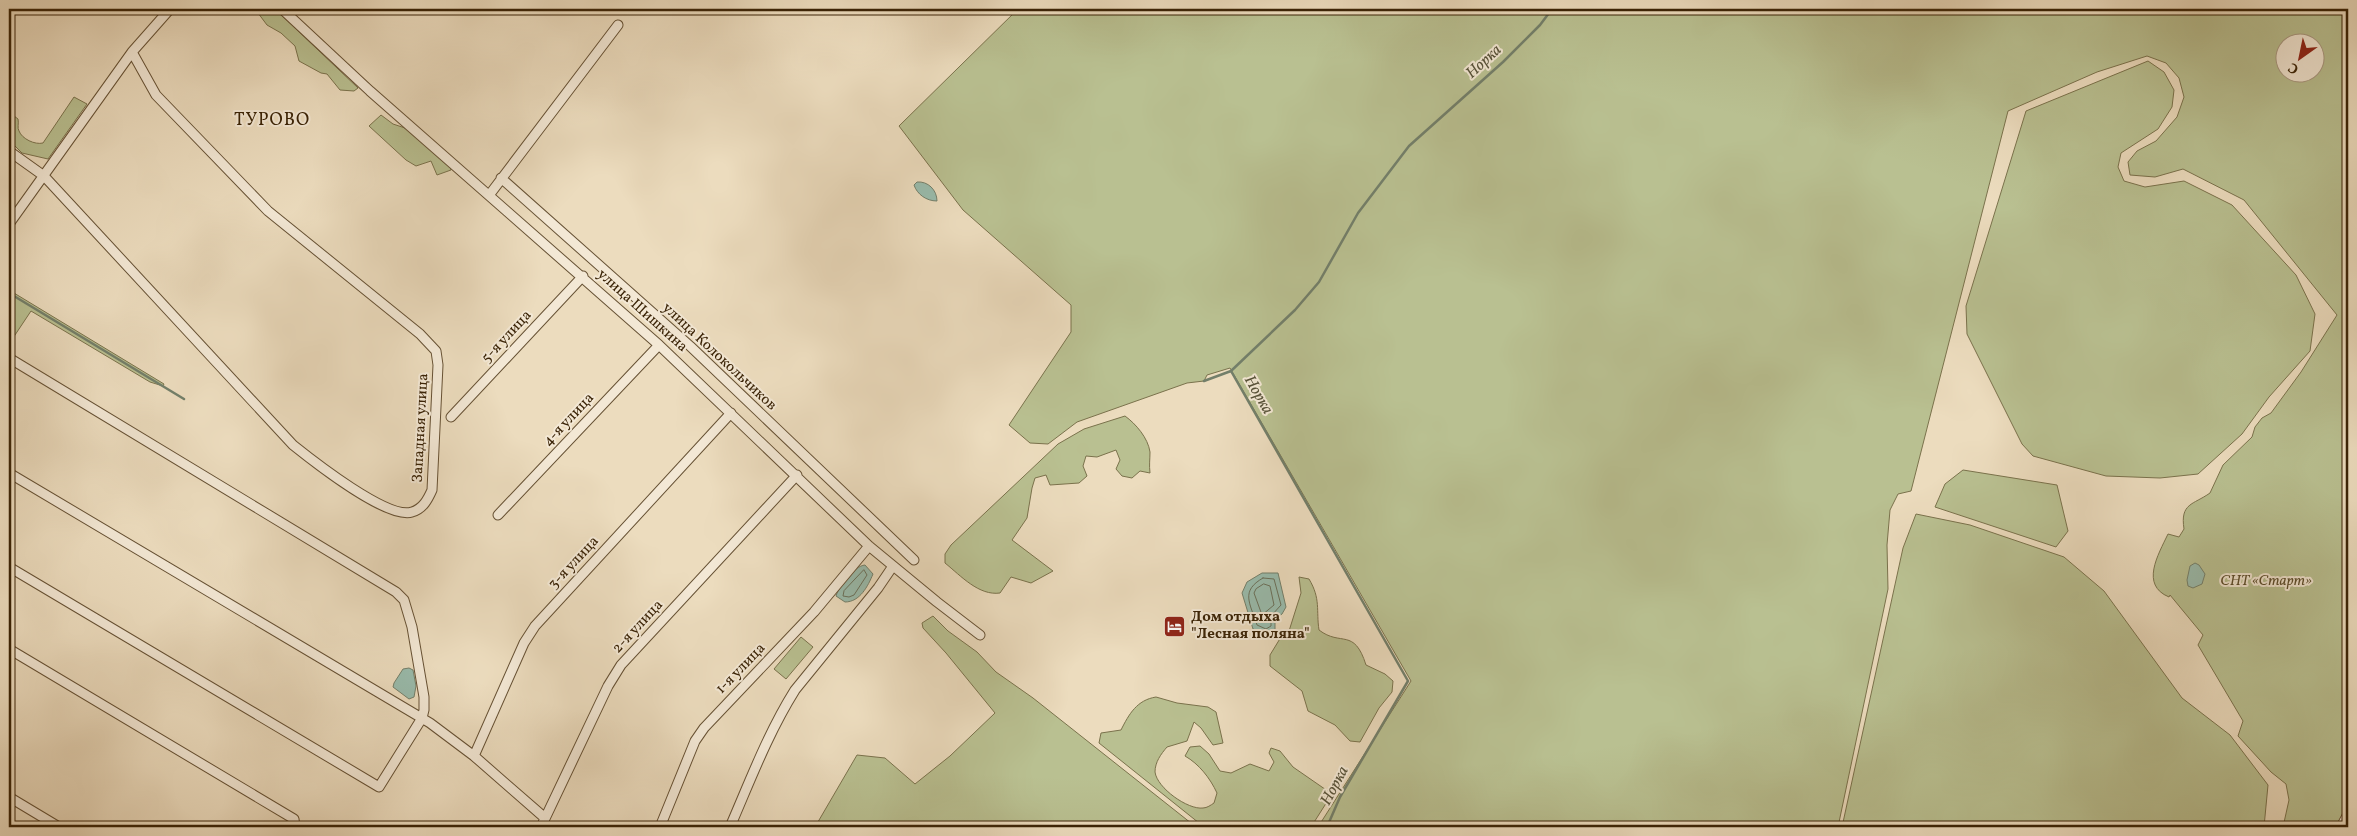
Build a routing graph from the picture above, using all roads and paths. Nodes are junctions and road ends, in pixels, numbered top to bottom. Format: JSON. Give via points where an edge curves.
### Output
{"nodes":[{"id":1,"x":170,"y":9,"type":"edge"},
{"id":2,"x":282,"y":9,"type":"edge"},
{"id":3,"x":618,"y":25,"type":"dead end"},
{"id":4,"x":132,"y":52,"type":"junction"},
{"id":5,"x":9,"y":151,"type":"edge"},
{"id":6,"x":44,"y":176,"type":"junction"},
{"id":7,"x":501,"y":178,"type":"junction"},
{"id":8,"x":490,"y":194,"type":"junction"},
{"id":9,"x":9,"y":224,"type":"edge"},
{"id":10,"x":583,"y":276,"type":"junction"},
{"id":11,"x":659,"y":345,"type":"junction"},
{"id":12,"x":9,"y":358,"type":"edge"},
{"id":13,"x":731,"y":413,"type":"junction"},
{"id":14,"x":451,"y":417,"type":"dead end"},
{"id":15,"x":9,"y":473,"type":"edge"},
{"id":16,"x":798,"y":475,"type":"junction"},
{"id":17,"x":498,"y":515,"type":"dead end"},
{"id":18,"x":869,"y":546,"type":"junction"},
{"id":19,"x":914,"y":560,"type":"dead end"},
{"id":20,"x":893,"y":566,"type":"junction"},
{"id":21,"x":9,"y":567,"type":"edge"},
{"id":22,"x":980,"y":635,"type":"dead end"},
{"id":23,"x":9,"y":649,"type":"edge"},
{"id":24,"x":422,"y":718,"type":"junction"},
{"id":25,"x":474,"y":756,"type":"junction"},
{"id":26,"x":9,"y":797,"type":"edge"},
{"id":27,"x":2348,"y":814,"type":"edge"},
{"id":28,"x":545,"y":818,"type":"junction"},
{"id":29,"x":59,"y":827,"type":"edge"},
{"id":30,"x":295,"y":827,"type":"edge"},
{"id":31,"x":541,"y":827,"type":"edge"},
{"id":32,"x":660,"y":827,"type":"edge"},
{"id":33,"x":730,"y":827,"type":"edge"},
{"id":34,"x":2341,"y":827,"type":"edge"}],
"edges":[{"from":1,"to":4,"type":"street"},
{"from":2,"to":8,"type":"street","name":"улица Шишкина","via":[[370,91]]},
{"from":3,"to":7,"type":"street"},
{"from":4,"to":6,"type":"street"},
{"from":4,"to":6,"type":"street","name":"Западная улица","via":[[156,94],[268,211],[420,334],[436,351],[432,490],[421,507],[405,513],[393,510],[341,480],[293,445]]},
{"from":5,"to":6,"type":"street"},
{"from":6,"to":9,"type":"street"},
{"from":7,"to":8,"type":"street"},
{"from":7,"to":19,"type":"street","name":"улица Колокольчиков","via":[[690,346]]},
{"from":8,"to":10,"type":"street","name":"улица Шишкина"},
{"from":10,"to":11,"type":"street","name":"улица Шишкина"},
{"from":10,"to":14,"type":"street","name":"5-я улица"},
{"from":11,"to":13,"type":"street","name":"улица Шишкина"},
{"from":11,"to":17,"type":"street","name":"4-я улица"},
{"from":12,"to":24,"type":"street","via":[[396,592],[404,600],[412,627],[424,697]]},
{"from":13,"to":16,"type":"street","name":"улица Шишкина"},
{"from":13,"to":25,"type":"street","name":"3-я улица","via":[[535,626],[524,643]]},
{"from":15,"to":24,"type":"street"},
{"from":16,"to":18,"type":"street","name":"улица Шишкина"},
{"from":16,"to":28,"type":"street","name":"2-я улица","via":[[621,665]]},
{"from":18,"to":20,"type":"street","name":"улица Шишкина"},
{"from":18,"to":32,"type":"street","name":"1-я улица","via":[[814,612],[694,741]]},
{"from":20,"to":22,"type":"street","name":"улица Шишкина"},
{"from":20,"to":33,"type":"street","via":[[795,690],[757,764]]},
{"from":21,"to":24,"type":"street","via":[[379,787]]},
{"from":23,"to":30,"type":"street","via":[[294,819]]},
{"from":24,"to":25,"type":"street"},
{"from":25,"to":28,"type":"street"},
{"from":26,"to":29,"type":"street"},
{"from":27,"to":34,"type":"street"},
{"from":28,"to":31,"type":"street","name":"2-я улица"}]}
